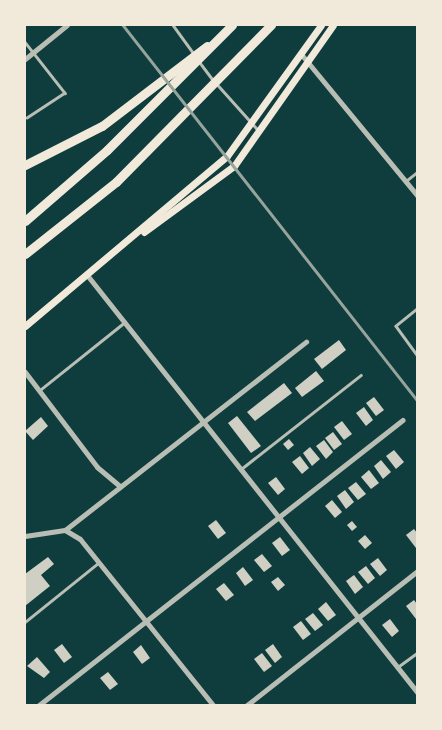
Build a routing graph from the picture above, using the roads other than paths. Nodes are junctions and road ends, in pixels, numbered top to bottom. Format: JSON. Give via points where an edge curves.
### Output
{"nodes":[{"id":1,"x":67,"y":25,"type":"edge"},
{"id":2,"x":172,"y":25,"type":"edge"},
{"id":3,"x":232,"y":25,"type":"edge"},
{"id":4,"x":271,"y":25,"type":"edge"},
{"id":5,"x":321,"y":25,"type":"edge"},
{"id":6,"x":333,"y":25,"type":"edge"},
{"id":7,"x":220,"y":38,"type":"junction"},
{"id":8,"x":25,"y":42,"type":"edge"},
{"id":9,"x":33,"y":52,"type":"junction"},
{"id":10,"x":301,"y":54,"type":"junction"},
{"id":11,"x":25,"y":59,"type":"edge"},
{"id":12,"x":308,"y":61,"type":"junction"},
{"id":13,"x":27,"y":118,"type":"dead end"},
{"id":14,"x":253,"y":124,"type":"junction"},
{"id":15,"x":261,"y":133,"type":"junction"},
{"id":16,"x":25,"y":165,"type":"edge"},
{"id":17,"x":417,"y":172,"type":"edge"},
{"id":18,"x":406,"y":181,"type":"junction"},
{"id":19,"x":417,"y":194,"type":"edge"},
{"id":20,"x":26,"y":221,"type":"edge"},
{"id":21,"x":131,"y":240,"type":"junction"},
{"id":22,"x":25,"y":254,"type":"edge"},
{"id":23,"x":87,"y":275,"type":"junction"},
{"id":24,"x":417,"y":309,"type":"edge"},
{"id":25,"x":125,"y":322,"type":"junction"},
{"id":26,"x":25,"y":326,"type":"edge"},
{"id":27,"x":306,"y":342,"type":"dead end"},
{"id":28,"x":417,"y":355,"type":"edge"},
{"id":29,"x":25,"y":372,"type":"edge"},
{"id":30,"x":361,"y":375,"type":"dead end"},
{"id":31,"x":40,"y":390,"type":"junction"},
{"id":32,"x":402,"y":420,"type":"dead end"},
{"id":33,"x":204,"y":421,"type":"junction"},
{"id":34,"x":241,"y":469,"type":"junction"},
{"id":35,"x":120,"y":486,"type":"junction"},
{"id":36,"x":278,"y":516,"type":"junction"},
{"id":37,"x":65,"y":530,"type":"junction"},
{"id":38,"x":25,"y":536,"type":"edge"},
{"id":39,"x":99,"y":562,"type":"junction"},
{"id":40,"x":417,"y":571,"type":"edge"},
{"id":41,"x":358,"y":618,"type":"junction"},
{"id":42,"x":146,"y":620,"type":"junction"},
{"id":43,"x":25,"y":622,"type":"edge"},
{"id":44,"x":417,"y":652,"type":"edge"},
{"id":45,"x":397,"y":667,"type":"junction"},
{"id":46,"x":417,"y":692,"type":"edge"},
{"id":47,"x":39,"y":705,"type":"edge"},
{"id":48,"x":213,"y":705,"type":"edge"},
{"id":49,"x":247,"y":705,"type":"edge"}],
"edges":[{"from":1,"to":9,"type":"street"},
{"from":2,"to":14,"type":"lane","via":[[236,109]]},
{"from":3,"to":7,"type":"highway"},
{"from":4,"to":22,"type":"highway","via":[[116,182]]},
{"from":5,"to":10,"type":"main road"},
{"from":6,"to":12,"type":"main road"},
{"from":7,"to":16,"type":"highway","via":[[102,126]]},
{"from":7,"to":20,"type":"highway","via":[[145,113]]},
{"from":8,"to":9,"type":"lane"},
{"from":9,"to":11,"type":"street"},
{"from":9,"to":13,"type":"lane","via":[[65,93]]},
{"from":10,"to":12,"type":"street"},
{"from":10,"to":14,"type":"main road"},
{"from":12,"to":15,"type":"main road"},
{"from":12,"to":18,"type":"street"},
{"from":14,"to":15,"type":"lane"},
{"from":14,"to":21,"type":"main road","via":[[226,156]]},
{"from":15,"to":21,"type":"main road","via":[[211,185]]},
{"from":17,"to":18,"type":"lane"},
{"from":18,"to":19,"type":"street"},
{"from":21,"to":23,"type":"main road"},
{"from":23,"to":25,"type":"street"},
{"from":23,"to":26,"type":"main road"},
{"from":24,"to":28,"type":"lane","via":[[396,326]]},
{"from":25,"to":31,"type":"lane"},
{"from":25,"to":33,"type":"street"},
{"from":27,"to":33,"type":"street"},
{"from":29,"to":31,"type":"street"},
{"from":30,"to":34,"type":"lane"},
{"from":31,"to":35,"type":"street","via":[[97,467]]},
{"from":32,"to":36,"type":"street"},
{"from":33,"to":34,"type":"street"},
{"from":33,"to":35,"type":"street"},
{"from":34,"to":36,"type":"street"},
{"from":35,"to":37,"type":"street"},
{"from":36,"to":41,"type":"street"},
{"from":36,"to":42,"type":"street"},
{"from":37,"to":38,"type":"street"},
{"from":37,"to":39,"type":"street","via":[[80,539]]},
{"from":39,"to":42,"type":"street"},
{"from":39,"to":43,"type":"lane"},
{"from":40,"to":41,"type":"street"},
{"from":41,"to":45,"type":"street"},
{"from":41,"to":49,"type":"street"},
{"from":42,"to":47,"type":"street"},
{"from":42,"to":48,"type":"street"},
{"from":44,"to":45,"type":"lane"},
{"from":45,"to":46,"type":"street"}]}
